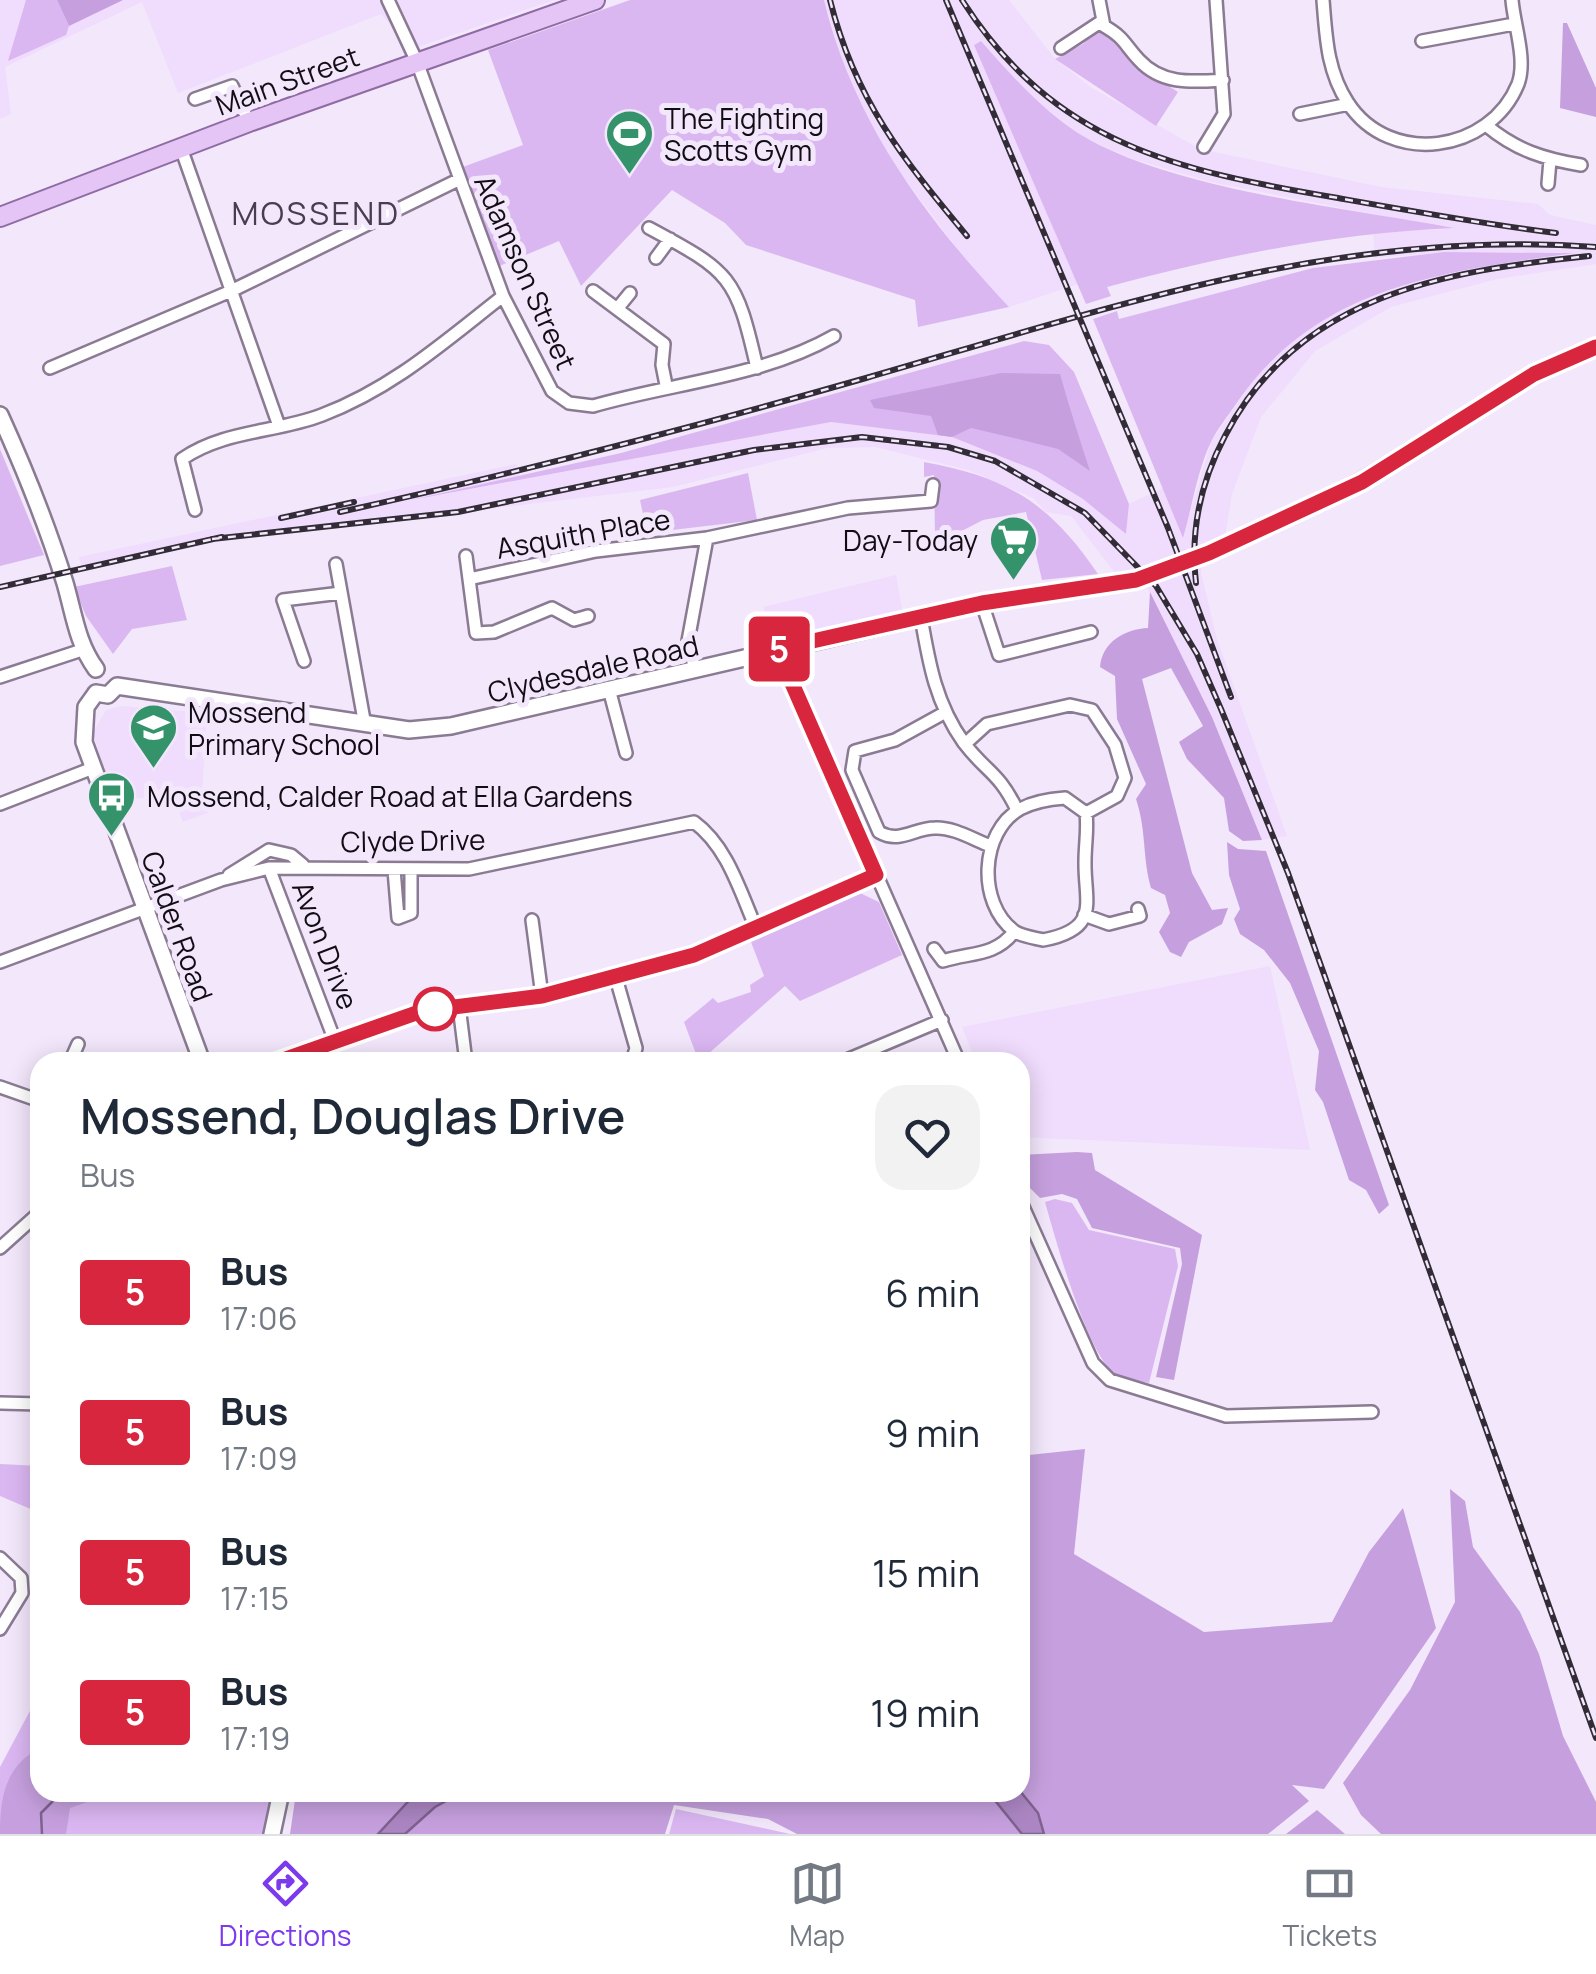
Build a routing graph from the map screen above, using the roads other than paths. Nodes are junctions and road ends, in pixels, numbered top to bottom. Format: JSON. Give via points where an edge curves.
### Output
{"nodes":[{"id":1,"x":388,"y":0,"type":"edge"},
{"id":2,"x":595,"y":0,"type":"edge"},
{"id":3,"x":1098,"y":0,"type":"edge"},
{"id":4,"x":1216,"y":0,"type":"edge"},
{"id":5,"x":1323,"y":0,"type":"edge"},
{"id":6,"x":1512,"y":0,"type":"edge"},
{"id":7,"x":1102,"y":20,"type":"junction"},
{"id":8,"x":1514,"y":24,"type":"junction"},
{"id":9,"x":1422,"y":41,"type":"dead end"},
{"id":10,"x":1061,"y":48,"type":"dead end"},
{"id":11,"x":417,"y":62,"type":"junction"},
{"id":12,"x":1223,"y":80,"type":"junction"},
{"id":13,"x":194,"y":100,"type":"dead end"},
{"id":14,"x":1349,"y":104,"type":"junction"},
{"id":15,"x":1300,"y":114,"type":"dead end"},
{"id":16,"x":249,"y":122,"type":"junction"},
{"id":17,"x":1486,"y":126,"type":"junction"},
{"id":18,"x":1204,"y":146,"type":"dead end"},
{"id":19,"x":181,"y":148,"type":"junction"},
{"id":20,"x":1550,"y":160,"type":"junction"},
{"id":21,"x":1581,"y":165,"type":"dead end"},
{"id":22,"x":458,"y":180,"type":"junction"},
{"id":23,"x":1548,"y":184,"type":"dead end"},
{"id":24,"x":0,"y":217,"type":"edge"},
{"id":25,"x":649,"y":228,"type":"dead end"},
{"id":26,"x":670,"y":239,"type":"junction"},
{"id":27,"x":656,"y":258,"type":"dead end"},
{"id":28,"x":231,"y":290,"type":"junction"},
{"id":29,"x":594,"y":291,"type":"dead end"},
{"id":30,"x":630,"y":293,"type":"dead end"},
{"id":31,"x":504,"y":296,"type":"junction"},
{"id":32,"x":617,"y":309,"type":"junction"},
{"id":33,"x":834,"y":336,"type":"dead end"},
{"id":34,"x":1596,"y":348,"type":"edge"},
{"id":35,"x":50,"y":368,"type":"dead end"},
{"id":36,"x":758,"y":368,"type":"junction"},
{"id":37,"x":666,"y":385,"type":"junction"},
{"id":38,"x":0,"y":416,"type":"edge"},
{"id":39,"x":279,"y":426,"type":"junction"},
{"id":40,"x":932,"y":485,"type":"dead end"},
{"id":41,"x":194,"y":510,"type":"dead end"},
{"id":42,"x":707,"y":538,"type":"junction"},
{"id":43,"x":466,"y":556,"type":"dead end"},
{"id":44,"x":336,"y":564,"type":"dead end"},
{"id":45,"x":469,"y":579,"type":"junction"},
{"id":46,"x":341,"y":593,"type":"junction"},
{"id":47,"x":982,"y":603,"type":"junction"},
{"id":48,"x":588,"y":616,"type":"dead end"},
{"id":49,"x":920,"y":618,"type":"junction"},
{"id":50,"x":1092,"y":632,"type":"dead end"},
{"id":51,"x":476,"y":633,"type":"junction"},
{"id":52,"x":777,"y":649,"type":"junction"},
{"id":53,"x":82,"y":650,"type":"junction"},
{"id":54,"x":477,"y":650,"type":"dead end"},
{"id":55,"x":304,"y":661,"type":"dead end"},
{"id":56,"x":96,"y":670,"type":"junction"},
{"id":57,"x":695,"y":670,"type":"junction"},
{"id":58,"x":0,"y":676,"type":"edge"},
{"id":59,"x":117,"y":686,"type":"junction"},
{"id":60,"x":609,"y":689,"type":"junction"},
{"id":61,"x":96,"y":694,"type":"junction"},
{"id":62,"x":944,"y":713,"type":"junction"},
{"id":63,"x":364,"y":720,"type":"junction"},
{"id":64,"x":965,"y":744,"type":"junction"},
{"id":65,"x":626,"y":753,"type":"dead end"},
{"id":66,"x":93,"y":768,"type":"junction"},
{"id":67,"x":0,"y":804,"type":"edge"},
{"id":68,"x":1017,"y":810,"type":"junction"},
{"id":69,"x":1086,"y":812,"type":"junction"},
{"id":70,"x":991,"y":846,"type":"junction"},
{"id":71,"x":304,"y":866,"type":"junction"},
{"id":72,"x":269,"y":868,"type":"junction"},
{"id":73,"x":394,"y":870,"type":"junction"},
{"id":74,"x":411,"y":870,"type":"junction"},
{"id":75,"x":876,"y":875,"type":"junction"},
{"id":76,"x":221,"y":880,"type":"junction"},
{"id":77,"x":144,"y":908,"type":"junction"},
{"id":78,"x":1138,"y":909,"type":"dead end"},
{"id":79,"x":1084,"y":915,"type":"junction"},
{"id":80,"x":532,"y":920,"type":"dead end"},
{"id":81,"x":756,"y":928,"type":"junction"},
{"id":82,"x":1014,"y":932,"type":"junction"},
{"id":83,"x":934,"y":950,"type":"dead end"},
{"id":84,"x":943,"y":961,"type":"junction"},
{"id":85,"x":0,"y":962,"type":"edge"},
{"id":86,"x":940,"y":976,"type":"dead end"},
{"id":87,"x":616,"y":978,"type":"junction"},
{"id":88,"x":542,"y":996,"type":"junction"},
{"id":89,"x":459,"y":1006,"type":"junction"},
{"id":90,"x":942,"y":1020,"type":"junction"},
{"id":91,"x":336,"y":1041,"type":"junction"},
{"id":92,"x":78,"y":1044,"type":"dead end"},
{"id":93,"x":74,"y":1052,"type":"edge"},
{"id":94,"x":198,"y":1052,"type":"edge"},
{"id":95,"x":305,"y":1052,"type":"edge"},
{"id":96,"x":465,"y":1052,"type":"edge"},
{"id":97,"x":635,"y":1052,"type":"edge"},
{"id":98,"x":866,"y":1052,"type":"edge"},
{"id":99,"x":956,"y":1052,"type":"edge"},
{"id":100,"x":0,"y":1087,"type":"edge"},
{"id":101,"x":30,"y":1098,"type":"edge"},
{"id":102,"x":30,"y":1221,"type":"edge"},
{"id":103,"x":1030,"y":1222,"type":"edge"},
{"id":104,"x":0,"y":1248,"type":"edge"},
{"id":105,"x":0,"y":1403,"type":"edge"},
{"id":106,"x":30,"y":1404,"type":"edge"},
{"id":107,"x":1372,"y":1412,"type":"dead end"},
{"id":108,"x":0,"y":1558,"type":"edge"},
{"id":109,"x":0,"y":1629,"type":"edge"},
{"id":110,"x":278,"y":1802,"type":"edge"},
{"id":111,"x":272,"y":1834,"type":"edge"}],
"edges":[{"from":1,"to":11,"type":"street","name":"Adamson Street"},
{"from":2,"to":11,"type":"main road","name":"Main Street"},
{"from":3,"to":7,"type":"street"},
{"from":4,"to":12,"type":"street"},
{"from":5,"to":14,"type":"street","via":[[1329,64]]},
{"from":6,"to":8,"type":"street"},
{"from":7,"to":10,"type":"street"},
{"from":7,"to":12,"type":"street","via":[[1129,41],[1138,59],[1172,82]]},
{"from":8,"to":9,"type":"street"},
{"from":8,"to":17,"type":"street","via":[[1518,83]]},
{"from":11,"to":16,"type":"main road","name":"Main Street"},
{"from":11,"to":22,"type":"street","name":"Adamson Street"},
{"from":12,"to":18,"type":"street","via":[[1224,114]]},
{"from":13,"to":16,"type":"street","via":[[232,86]]},
{"from":14,"to":15,"type":"street"},
{"from":14,"to":17,"type":"street","via":[[1375,129],[1408,144],[1444,144]]},
{"from":16,"to":19,"type":"main road","name":"Main Street"},
{"from":17,"to":20,"type":"street","via":[[1510,145]]},
{"from":19,"to":24,"type":"main road","name":"Main Street"},
{"from":19,"to":28,"type":"street"},
{"from":20,"to":21,"type":"street"},
{"from":20,"to":23,"type":"street"},
{"from":22,"to":28,"type":"street"},
{"from":22,"to":31,"type":"street","name":"Adamson Street"},
{"from":25,"to":26,"type":"street"},
{"from":26,"to":27,"type":"street"},
{"from":26,"to":36,"type":"street","via":[[698,252],[733,288]]},
{"from":28,"to":35,"type":"street"},
{"from":28,"to":39,"type":"street"},
{"from":29,"to":32,"type":"street"},
{"from":30,"to":32,"type":"street"},
{"from":31,"to":37,"type":"street","name":"Adamson Street","via":[[552,392],[570,403],[593,406]]},
{"from":31,"to":39,"type":"street","via":[[382,390]]},
{"from":32,"to":37,"type":"street","via":[[664,344]]},
{"from":33,"to":36,"type":"street","name":"Adamson Street"},
{"from":34,"to":47,"type":"main road","name":"Clydesdale Road","bridge":true,"via":[[1534,374],[1362,482],[1209,553],[1136,580]]},
{"from":36,"to":37,"type":"street","name":"Adamson Street"},
{"from":38,"to":53,"type":"main road","via":[[36,498]]},
{"from":39,"to":41,"type":"street","via":[[206,442],[182,459]]},
{"from":40,"to":42,"type":"street","name":"Asquith Place","via":[[931,502],[848,508]]},
{"from":42,"to":45,"type":"street","name":"Asquith Place","via":[[596,551]]},
{"from":42,"to":57,"type":"street","via":[[688,640]]},
{"from":43,"to":45,"type":"street","name":"Asquith Place"},
{"from":44,"to":46,"type":"street"},
{"from":45,"to":51,"type":"street","name":"Asquith Place"},
{"from":46,"to":55,"type":"street","via":[[283,600]]},
{"from":46,"to":63,"type":"street"},
{"from":47,"to":49,"type":"main road","name":"Clydesdale Road"},
{"from":47,"to":50,"type":"street","via":[[999,656]]},
{"from":48,"to":51,"type":"street","via":[[574,620],[552,608]]},
{"from":49,"to":52,"type":"main road","name":"Clydesdale Road"},
{"from":49,"to":62,"type":"street"},
{"from":51,"to":54,"type":"street","name":"Asquith Place"},
{"from":52,"to":57,"type":"main road","name":"Clydesdale Road"},
{"from":52,"to":75,"type":"street"},
{"from":53,"to":56,"type":"main road"},
{"from":53,"to":58,"type":"street"},
{"from":56,"to":59,"type":"main road","name":"Clydesdale Road","via":[[113,671]]},
{"from":56,"to":61,"type":"main road","via":[[90,682]]},
{"from":57,"to":60,"type":"main road","name":"Clydesdale Road"},
{"from":59,"to":61,"type":"main road","name":"Clydesdale Road","via":[[108,695]]},
{"from":59,"to":63,"type":"main road","name":"Clydesdale Road"},
{"from":60,"to":63,"type":"main road","name":"Clydesdale Road","via":[[451,726],[409,730]]},
{"from":60,"to":65,"type":"street"},
{"from":61,"to":66,"type":"main road","name":"Calder Road","via":[[83,726]]},
{"from":62,"to":64,"type":"street"},
{"from":62,"to":70,"type":"street","via":[[895,740],[856,751],[852,770],[886,836],[933,828]]},
{"from":64,"to":68,"type":"street","via":[[1003,779]]},
{"from":64,"to":69,"type":"street","via":[[987,724],[1070,706],[1092,710],[1115,745],[1125,785]]},
{"from":66,"to":67,"type":"street"},
{"from":66,"to":77,"type":"main road","name":"Calder Road"},
{"from":68,"to":69,"type":"street","via":[[1065,798]]},
{"from":68,"to":70,"type":"street"},
{"from":69,"to":79,"type":"street","via":[[1090,897]]},
{"from":70,"to":82,"type":"street","via":[[988,889]]},
{"from":71,"to":72,"type":"street","name":"Clyde Drive"},
{"from":71,"to":73,"type":"street","name":"Clyde Drive"},
{"from":71,"to":76,"type":"street","name":"Clyde Drive","via":[[292,855],[269,850]]},
{"from":72,"to":76,"type":"street","name":"Clyde Drive"},
{"from":72,"to":91,"type":"street","name":"Avon Drive"},
{"from":73,"to":74,"type":"street","name":"Clyde Drive"},
{"from":73,"to":74,"type":"street","via":[[398,918],[411,913]]},
{"from":74,"to":81,"type":"street","name":"Clyde Drive","via":[[469,870],[694,822],[724,856]]},
{"from":75,"to":81,"type":"street"},
{"from":75,"to":90,"type":"street"},
{"from":76,"to":77,"type":"street","name":"Clyde Drive"},
{"from":77,"to":85,"type":"street","name":"Clyde Drive"},
{"from":77,"to":94,"type":"main road","name":"Calder Road"},
{"from":78,"to":79,"type":"street","via":[[1140,916],[1109,924]]},
{"from":79,"to":82,"type":"street","via":[[1054,938]]},
{"from":80,"to":88,"type":"street"},
{"from":81,"to":87,"type":"street"},
{"from":82,"to":84,"type":"street","via":[[988,953]]},
{"from":83,"to":84,"type":"street"},
{"from":84,"to":86,"type":"street"},
{"from":87,"to":88,"type":"street"},
{"from":87,"to":97,"type":"street"},
{"from":88,"to":89,"type":"street"},
{"from":89,"to":91,"type":"street","via":[[422,1011]]},
{"from":89,"to":96,"type":"street"},
{"from":90,"to":98,"type":"street"},
{"from":90,"to":99,"type":"street"},
{"from":91,"to":95,"type":"street"},
{"from":92,"to":93,"type":"street"},
{"from":100,"to":101,"type":"street"},
{"from":102,"to":104,"type":"street"},
{"from":103,"to":107,"type":"street","via":[[1093,1363],[1110,1380],[1226,1416]]},
{"from":105,"to":106,"type":"street"},
{"from":108,"to":109,"type":"street","via":[[21,1578],[22,1593]]},
{"from":110,"to":111,"type":"main road"}]}
